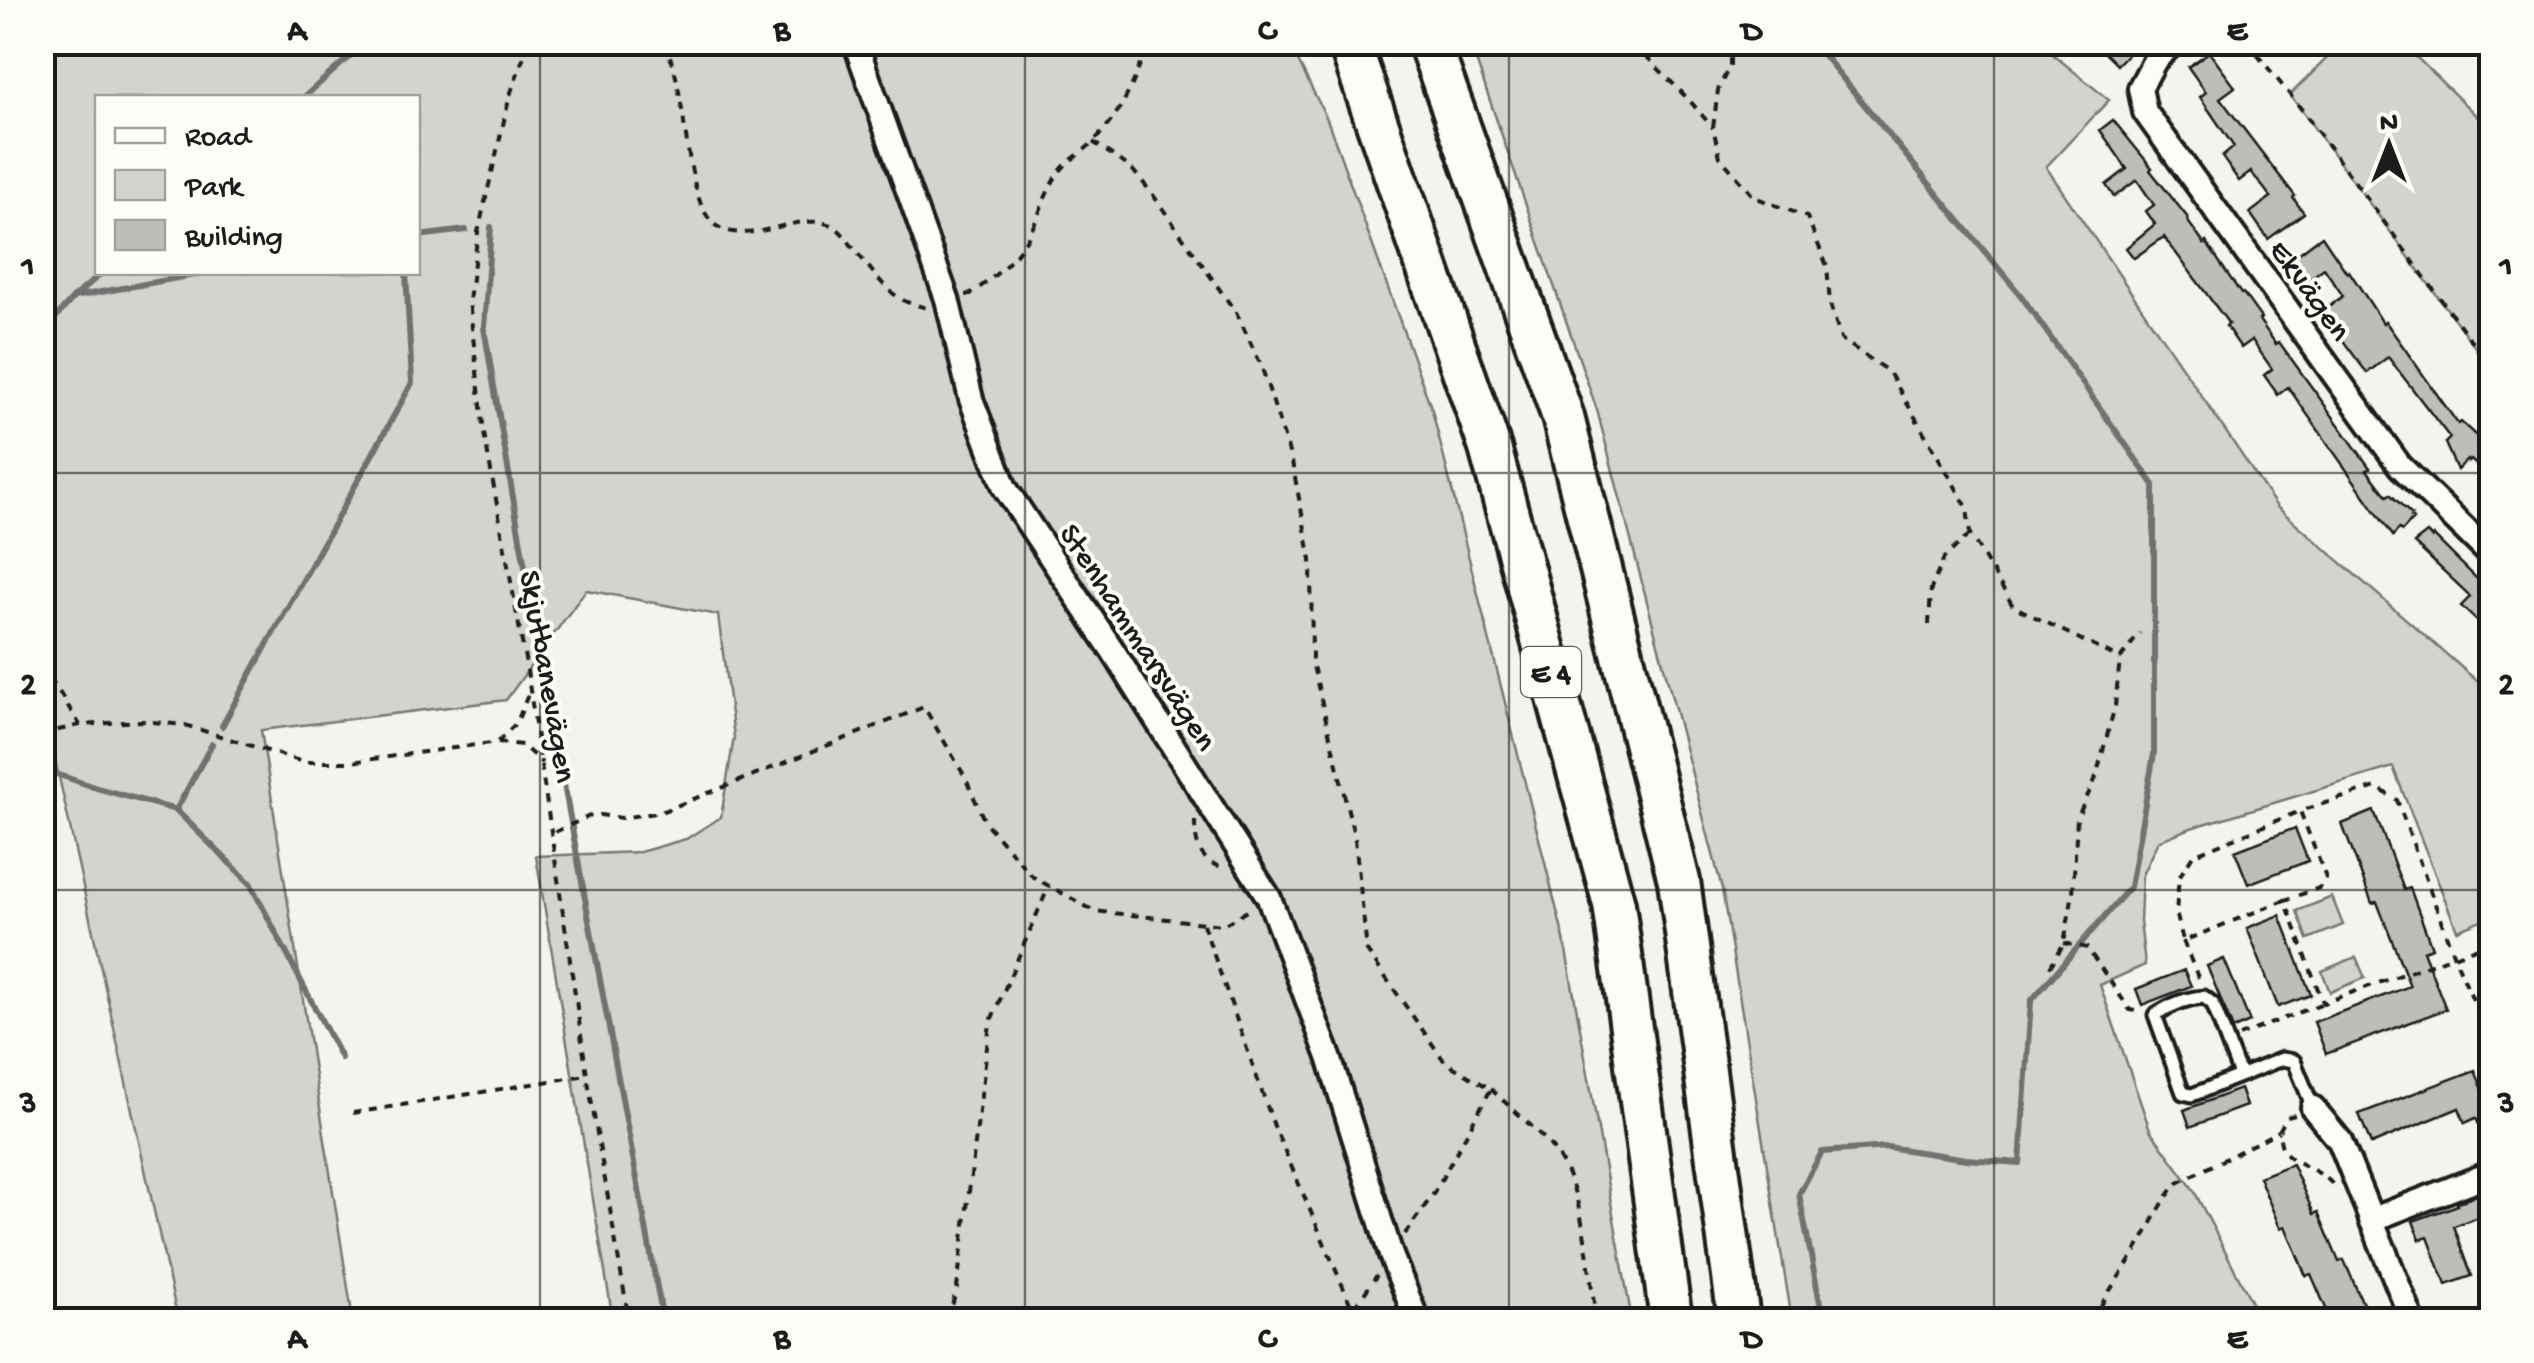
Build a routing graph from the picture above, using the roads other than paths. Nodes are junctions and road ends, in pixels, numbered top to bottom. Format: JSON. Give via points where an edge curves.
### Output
{"nodes":[{"id":1,"x":855,"y":42,"type":"edge"},
{"id":2,"x":1349,"y":42,"type":"edge"},
{"id":3,"x":1429,"y":42,"type":"edge"},
{"id":4,"x":2174,"y":42,"type":"edge"},
{"id":5,"x":2492,"y":556,"type":"edge"},
{"id":6,"x":2240,"y":1075,"type":"junction"},
{"id":7,"x":2314,"y":1108,"type":"joint"},
{"id":8,"x":2492,"y":1173,"type":"edge"},
{"id":9,"x":2371,"y":1220,"type":"junction"},
{"id":10,"x":1417,"y":1320,"type":"edge"},
{"id":11,"x":1672,"y":1320,"type":"edge"},
{"id":12,"x":1738,"y":1320,"type":"edge"},
{"id":13,"x":2412,"y":1320,"type":"edge"}],
"edges":[{"from":1,"to":10,"type":"street","name":"Stenhammarsvägen","via":[[947,299],[971,399],[1005,488],[1269,898]]},
{"from":2,"to":11,"type":"highway","number":"E 4","via":[[1490,448],[1614,904]]},
{"from":3,"to":12,"type":"highway","number":"E 4","via":[[1563,417],[1679,881]]},
{"from":4,"to":5,"type":"street","name":"Ekvägen","via":[[2140,88],[2145,112],[2400,466]]},
{"from":6,"to":6,"type":"lane","via":[[2183,1094],[2156,1015],[2204,996]]},
{"from":6,"to":7,"type":"lane","via":[[2294,1061]]},
{"from":7,"to":9,"type":"street","via":[[2340,1142]]},
{"from":8,"to":9,"type":"street"},
{"from":9,"to":13,"type":"street"}]}
